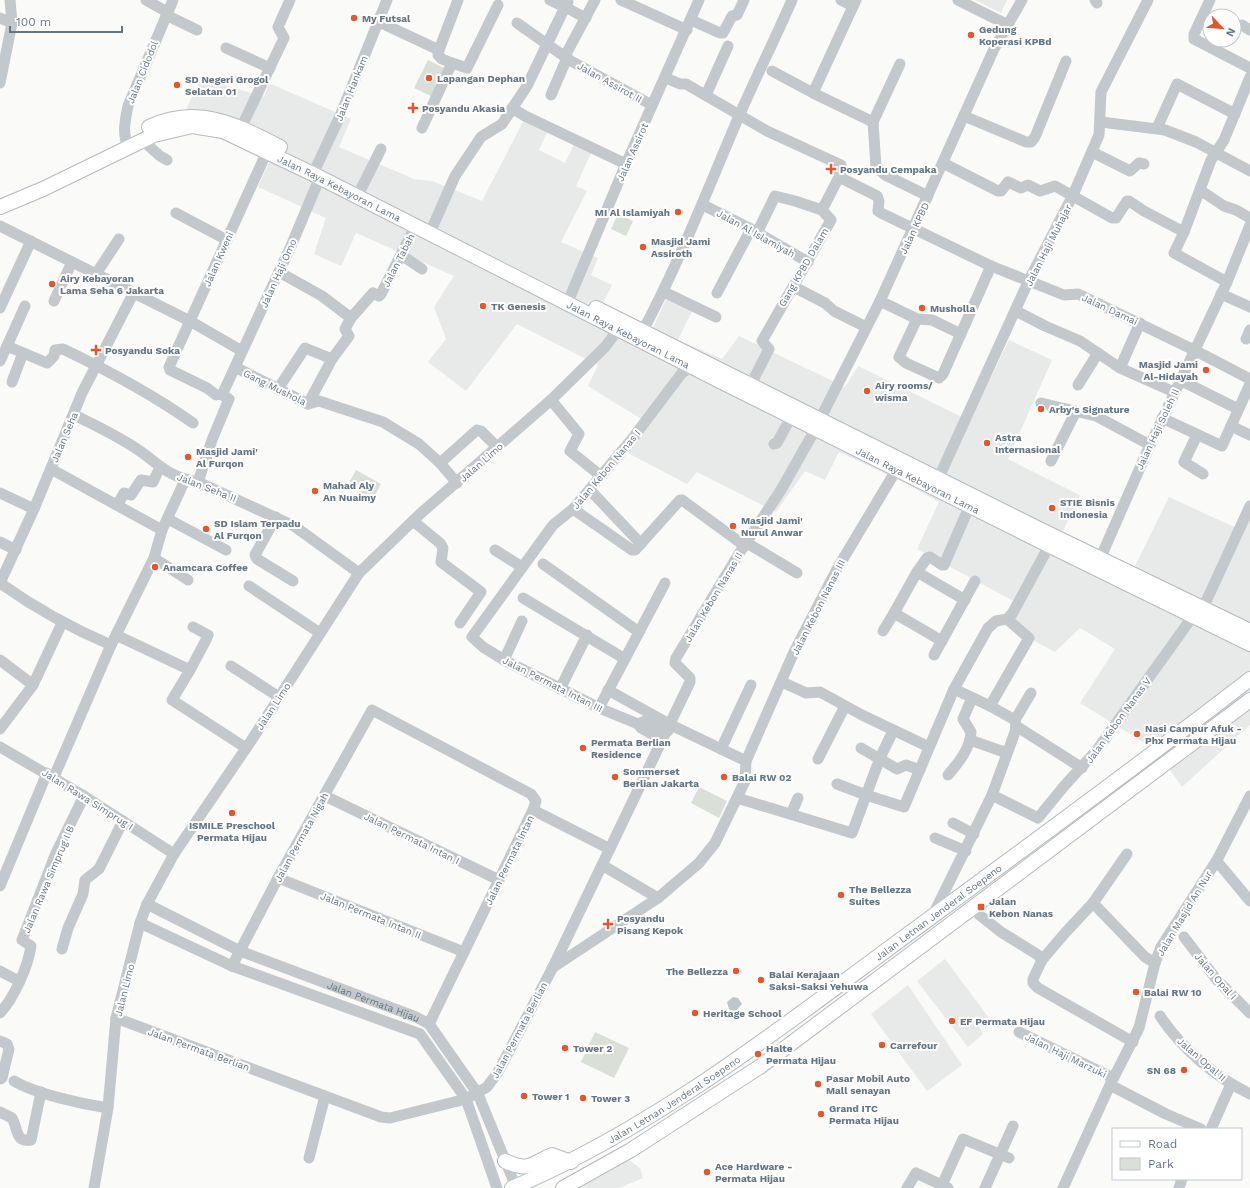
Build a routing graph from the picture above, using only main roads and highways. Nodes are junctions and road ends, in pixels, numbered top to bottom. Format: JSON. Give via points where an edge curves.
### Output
{"nodes":[{"id":1,"x":126,"y":142,"type":"junction"},
{"id":2,"x":269,"y":147,"type":"junction"},
{"id":3,"x":317,"y":172,"type":"junction"},
{"id":4,"x":0,"y":197,"type":"edge"},
{"id":5,"x":0,"y":207,"type":"edge"},
{"id":6,"x":447,"y":238,"type":"junction"},
{"id":7,"x":693,"y":361,"type":"junction"},
{"id":8,"x":817,"y":424,"type":"junction"},
{"id":9,"x":971,"y":501,"type":"junction"},
{"id":10,"x":1100,"y":564,"type":"junction"},
{"id":11,"x":1246,"y":635,"type":"edge"},
{"id":12,"x":1250,"y":679,"type":"edge"},
{"id":13,"x":1250,"y":700,"type":"edge"},
{"id":14,"x":1085,"y":804,"type":"junction"},
{"id":15,"x":1093,"y":817,"type":"junction"},
{"id":16,"x":914,"y":952,"type":"junction"},
{"id":17,"x":906,"y":970,"type":"dead end"},
{"id":18,"x":620,"y":1135,"type":"junction"},
{"id":19,"x":629,"y":1152,"type":"junction"},
{"id":20,"x":505,"y":1161,"type":"road end"},
{"id":21,"x":571,"y":1162,"type":"junction"},
{"id":22,"x":515,"y":1188,"type":"edge"},
{"id":23,"x":563,"y":1188,"type":"edge"}],
"edges":[{"from":1,"to":2,"type":"main road","name":"Jalan Raya Kebayoran Lama","via":[[192,126],[223,131]]},
{"from":1,"to":2,"type":"main road","name":"Jalan Raya Kebayoran Lama","via":[[151,125],[192,116],[214,119],[241,128]]},
{"from":1,"to":4,"type":"main road","name":"Jalan Raya Kebayoran Lama"},
{"from":1,"to":5,"type":"main road","name":"Jalan Raya Kebayoran Lama","via":[[43,189]]},
{"from":2,"to":3,"type":"main road","name":"Jalan Raya Kebayoran Lama"},
{"from":3,"to":6,"type":"main road","name":"Jalan Raya Kebayoran Lama","via":[[415,227]]},
{"from":3,"to":6,"type":"main road","name":"Jalan Raya Kebayoran Lama","via":[[361,189],[433,226]]},
{"from":6,"to":7,"type":"main road","name":"Jalan Raya Kebayoran Lama"},
{"from":7,"to":8,"type":"main road","name":"Jalan Raya Kebayoran Lama","via":[[751,384]]},
{"from":7,"to":8,"type":"main road","name":"Jalan Raya Kebayoran Lama","via":[[791,416]]},
{"from":8,"to":9,"type":"main road","name":"Jalan Raya Kebayoran Lama"},
{"from":9,"to":10,"type":"main road","name":"Jalan Raya Kebayoran Lama"},
{"from":9,"to":10,"type":"main road","name":"Jalan Raya Kebayoran Lama","via":[[1049,546]]},
{"from":10,"to":11,"type":"main road","name":"Jalan Raya Kebayoran Lama"},
{"from":12,"to":14,"type":"main road","name":"Jalan Letnan Jenderal Soepeno"},
{"from":13,"to":15,"type":"main road","name":"Jalan Letnan Jenderal Soepeno"},
{"from":14,"to":15,"type":"main road","via":[[1092,808]]},
{"from":14,"to":18,"type":"main road","name":"Jalan Letnan Jenderal Soepeno","via":[[766,1038]]},
{"from":15,"to":16,"type":"main road","name":"Jalan Letnan Jenderal Soepeno"},
{"from":16,"to":17,"type":"main road"},
{"from":16,"to":19,"type":"main road","name":"Jalan Letnan Jenderal Soepeno","via":[[831,1019],[729,1094]]},
{"from":18,"to":19,"type":"main road","via":[[621,1146]]},
{"from":18,"to":21,"type":"main road","name":"Jalan Letnan Jenderal Soepeno"},
{"from":19,"to":23,"type":"main road","name":"Jalan Letnan Jenderal Soepeno"},
{"from":20,"to":21,"type":"main road","via":[[528,1168],[552,1155]]},
{"from":21,"to":22,"type":"main road","name":"Jalan Letnan Jenderal Soepeno"}]}
